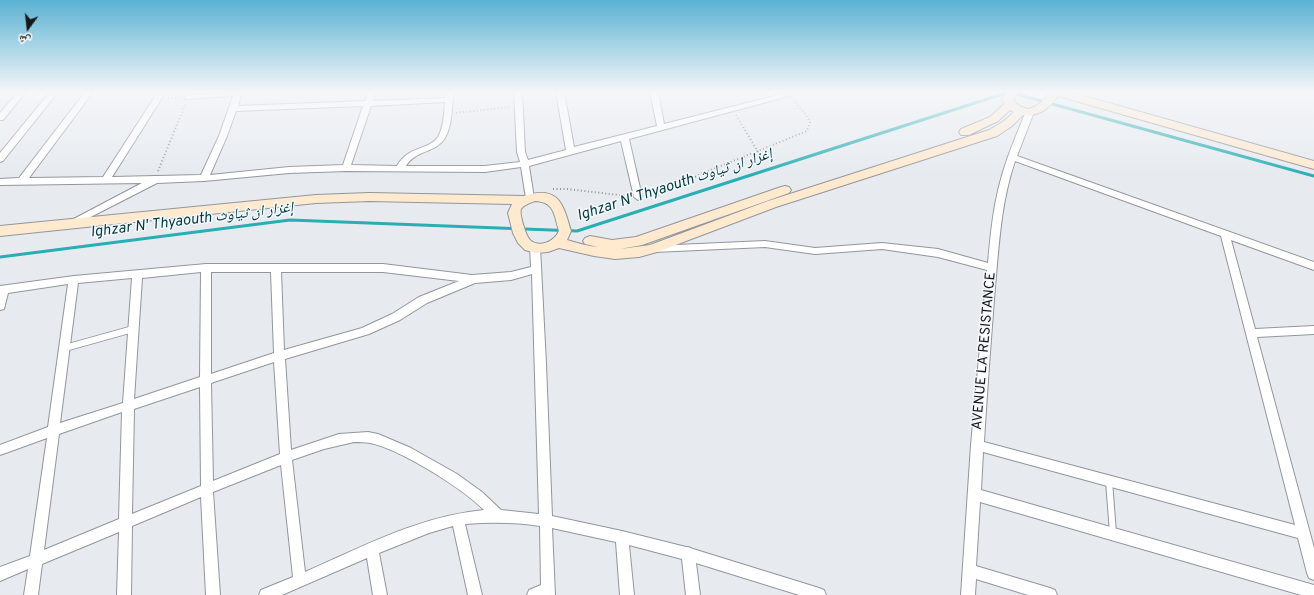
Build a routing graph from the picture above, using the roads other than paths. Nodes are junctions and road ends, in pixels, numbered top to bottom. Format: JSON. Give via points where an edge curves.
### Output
{"nodes":[{"id":1,"x":32,"y":120,"type":"edge"},
{"id":2,"x":68,"y":120,"type":"edge"},
{"id":3,"x":143,"y":120,"type":"edge"},
{"id":4,"x":230,"y":120,"type":"edge"},
{"id":5,"x":363,"y":120,"type":"edge"},
{"id":6,"x":446,"y":120,"type":"edge"},
{"id":7,"x":520,"y":120,"type":"edge"},
{"id":8,"x":565,"y":120,"type":"edge"},
{"id":9,"x":660,"y":120,"type":"edge"},
{"id":10,"x":692,"y":120,"type":"edge"},
{"id":11,"x":992,"y":120,"type":"edge"},
{"id":12,"x":1013,"y":120,"type":"edge"},
{"id":13,"x":1026,"y":120,"type":"edge"},
{"id":14,"x":1157,"y":120,"type":"edge"},
{"id":15,"x":1182,"y":120,"type":"edge"},
{"id":16,"x":661,"y":127,"type":"junction"},
{"id":17,"x":624,"y":136,"type":"junction"},
{"id":18,"x":570,"y":151,"type":"junction"},
{"id":19,"x":1012,"y":157,"type":"junction"},
{"id":20,"x":1314,"y":157,"type":"edge"},
{"id":21,"x":0,"y":159,"type":"edge"},
{"id":22,"x":525,"y":164,"type":"junction"},
{"id":23,"x":1314,"y":165,"type":"edge"},
{"id":24,"x":346,"y":168,"type":"junction"},
{"id":25,"x":400,"y":168,"type":"junction"},
{"id":26,"x":204,"y":178,"type":"junction"},
{"id":27,"x":106,"y":180,"type":"junction"},
{"id":28,"x":155,"y":180,"type":"junction"},
{"id":29,"x":22,"y":181,"type":"junction"},
{"id":30,"x":0,"y":182,"type":"edge"},
{"id":31,"x":638,"y":197,"type":"road end"},
{"id":32,"x":527,"y":199,"type":"junction"},
{"id":33,"x":515,"y":209,"type":"junction"},
{"id":34,"x":71,"y":224,"type":"junction"},
{"id":35,"x":0,"y":231,"type":"edge"},
{"id":36,"x":1225,"y":233,"type":"junction"},
{"id":37,"x":561,"y":239,"type":"junction"},
{"id":38,"x":0,"y":240,"type":"edge"},
{"id":39,"x":535,"y":247,"type":"junction"},
{"id":40,"x":652,"y":249,"type":"junction"},
{"id":41,"x":1314,"y":266,"type":"edge"},
{"id":42,"x":206,"y":268,"type":"junction"},
{"id":43,"x":276,"y":268,"type":"junction"},
{"id":44,"x":992,"y":268,"type":"junction"},
{"id":45,"x":536,"y":269,"type":"junction"},
{"id":46,"x":137,"y":274,"type":"junction"},
{"id":47,"x":74,"y":280,"type":"junction"},
{"id":48,"x":472,"y":280,"type":"junction"},
{"id":49,"x":2,"y":290,"type":"edge"},
{"id":50,"x":0,"y":306,"type":"edge"},
{"id":51,"x":133,"y":329,"type":"junction"},
{"id":52,"x":1314,"y":330,"type":"edge"},
{"id":53,"x":1250,"y":333,"type":"junction"},
{"id":54,"x":65,"y":348,"type":"junction"},
{"id":55,"x":279,"y":356,"type":"junction"},
{"id":56,"x":204,"y":382,"type":"junction"},
{"id":57,"x":128,"y":406,"type":"junction"},
{"id":58,"x":54,"y":430,"type":"junction"},
{"id":59,"x":977,"y":445,"type":"junction"},
{"id":60,"x":0,"y":450,"type":"edge"},
{"id":61,"x":286,"y":458,"type":"junction"},
{"id":62,"x":1109,"y":480,"type":"junction"},
{"id":63,"x":207,"y":489,"type":"junction"},
{"id":64,"x":974,"y":494,"type":"junction"},
{"id":65,"x":498,"y":516,"type":"junction"},
{"id":66,"x":458,"y":519,"type":"junction"},
{"id":67,"x":545,"y":519,"type":"junction"},
{"id":68,"x":125,"y":522,"type":"junction"},
{"id":69,"x":1303,"y":533,"type":"junction"},
{"id":70,"x":1113,"y":534,"type":"junction"},
{"id":71,"x":622,"y":537,"type":"junction"},
{"id":72,"x":372,"y":550,"type":"junction"},
{"id":73,"x":688,"y":553,"type":"junction"},
{"id":74,"x":35,"y":560,"type":"junction"},
{"id":75,"x":970,"y":570,"type":"junction"},
{"id":76,"x":1314,"y":573,"type":"edge"},
{"id":77,"x":0,"y":574,"type":"edge"},
{"id":78,"x":300,"y":581,"type":"junction"},
{"id":79,"x":286,"y":591,"type":"edge"},
{"id":80,"x":548,"y":592,"type":"edge"},
{"id":81,"x":1314,"y":592,"type":"edge"},
{"id":82,"x":31,"y":595,"type":"edge"},
{"id":83,"x":124,"y":595,"type":"edge"},
{"id":84,"x":213,"y":595,"type":"edge"},
{"id":85,"x":266,"y":595,"type":"edge"},
{"id":86,"x":380,"y":595,"type":"edge"},
{"id":87,"x":476,"y":595,"type":"edge"},
{"id":88,"x":534,"y":595,"type":"edge"},
{"id":89,"x":627,"y":595,"type":"edge"},
{"id":90,"x":693,"y":595,"type":"edge"},
{"id":91,"x":819,"y":595,"type":"edge"},
{"id":92,"x":968,"y":595,"type":"edge"},
{"id":93,"x":1050,"y":595,"type":"edge"}],
"edges":[{"from":1,"to":21,"type":"street"},
{"from":2,"to":29,"type":"street"},
{"from":3,"to":27,"type":"street"},
{"from":4,"to":26,"type":"street","via":[[222,143]]},
{"from":5,"to":24,"type":"street"},
{"from":6,"to":25,"type":"street","via":[[440,139],[407,157]]},
{"from":7,"to":22,"type":"street","via":[[521,152]]},
{"from":8,"to":18,"type":"street"},
{"from":9,"to":16,"type":"street"},
{"from":10,"to":16,"type":"street"},
{"from":11,"to":37,"type":"street","via":[[971,130],[762,197],[637,242],[600,244]]},
{"from":12,"to":40,"type":"street","via":[[993,133],[772,204]]},
{"from":13,"to":19,"type":"street","name":"AVENUE LA RESISTANCE"},
{"from":14,"to":23,"type":"street"},
{"from":15,"to":20,"type":"street"},
{"from":16,"to":17,"type":"street"},
{"from":17,"to":18,"type":"street"},
{"from":17,"to":31,"type":"street"},
{"from":18,"to":22,"type":"street"},
{"from":19,"to":36,"type":"street"},
{"from":19,"to":44,"type":"street","name":"AVENUE LA RESISTANCE","via":[[1000,190]]},
{"from":22,"to":25,"type":"street","via":[[485,169]]},
{"from":22,"to":32,"type":"street"},
{"from":24,"to":25,"type":"street"},
{"from":24,"to":26,"type":"street"},
{"from":26,"to":28,"type":"street"},
{"from":27,"to":28,"type":"street"},
{"from":27,"to":29,"type":"street"},
{"from":28,"to":34,"type":"street"},
{"from":29,"to":30,"type":"street"},
{"from":32,"to":33,"type":"street"},
{"from":32,"to":34,"type":"street","via":[[330,198]]},
{"from":32,"to":37,"type":"street","via":[[546,198],[557,205],[565,230]]},
{"from":33,"to":38,"type":"street","via":[[368,206],[318,208]]},
{"from":33,"to":39,"type":"street","via":[[522,239],[529,246]]},
{"from":34,"to":35,"type":"street"},
{"from":36,"to":41,"type":"street"},
{"from":36,"to":53,"type":"street"},
{"from":37,"to":39,"type":"street","via":[[547,247]]},
{"from":37,"to":40,"type":"street","via":[[596,253],[634,254]]},
{"from":39,"to":45,"type":"street"},
{"from":40,"to":44,"type":"street","via":[[765,244],[822,251],[882,246],[938,253]]},
{"from":42,"to":43,"type":"street"},
{"from":42,"to":46,"type":"street"},
{"from":42,"to":56,"type":"street"},
{"from":43,"to":48,"type":"street","via":[[383,268]]},
{"from":43,"to":55,"type":"street"},
{"from":44,"to":59,"type":"street","name":"AVENUE LA RESISTANCE"},
{"from":45,"to":48,"type":"street","via":[[512,276]]},
{"from":45,"to":67,"type":"street"},
{"from":46,"to":47,"type":"street"},
{"from":46,"to":51,"type":"street"},
{"from":47,"to":49,"type":"street"},
{"from":47,"to":54,"type":"street"},
{"from":48,"to":55,"type":"street","via":[[423,300],[396,317],[365,331]]},
{"from":49,"to":50,"type":"street"},
{"from":51,"to":54,"type":"lane"},
{"from":51,"to":57,"type":"street"},
{"from":52,"to":53,"type":"street"},
{"from":53,"to":69,"type":"street"},
{"from":54,"to":58,"type":"street"},
{"from":55,"to":56,"type":"street"},
{"from":55,"to":61,"type":"street"},
{"from":56,"to":57,"type":"street"},
{"from":56,"to":63,"type":"street"},
{"from":57,"to":58,"type":"street"},
{"from":57,"to":68,"type":"street"},
{"from":58,"to":60,"type":"street"},
{"from":58,"to":74,"type":"street"},
{"from":59,"to":62,"type":"street"},
{"from":59,"to":64,"type":"street","name":"AVENUE LA RESISTANCE"},
{"from":61,"to":63,"type":"street"},
{"from":61,"to":65,"type":"street","via":[[353,436],[384,441],[462,484]]},
{"from":61,"to":78,"type":"street"},
{"from":62,"to":69,"type":"street"},
{"from":62,"to":70,"type":"lane"},
{"from":63,"to":68,"type":"street"},
{"from":63,"to":84,"type":"street"},
{"from":64,"to":70,"type":"street"},
{"from":64,"to":75,"type":"street","name":"AVENUE LA RESISTANCE"},
{"from":65,"to":66,"type":"street"},
{"from":65,"to":67,"type":"street"},
{"from":66,"to":72,"type":"street","via":[[436,524]]},
{"from":66,"to":87,"type":"street"},
{"from":67,"to":71,"type":"street"},
{"from":67,"to":80,"type":"street"},
{"from":68,"to":74,"type":"street"},
{"from":68,"to":83,"type":"street"},
{"from":69,"to":76,"type":"street"},
{"from":70,"to":81,"type":"street"},
{"from":71,"to":73,"type":"street"},
{"from":71,"to":89,"type":"street"},
{"from":72,"to":78,"type":"street"},
{"from":72,"to":86,"type":"street"},
{"from":73,"to":90,"type":"street"},
{"from":73,"to":91,"type":"street"},
{"from":74,"to":77,"type":"street"},
{"from":74,"to":82,"type":"street"},
{"from":75,"to":92,"type":"street","name":"AVENUE LA RESISTANCE"},
{"from":75,"to":93,"type":"street"},
{"from":78,"to":79,"type":"street"},
{"from":79,"to":85,"type":"street"},
{"from":80,"to":88,"type":"street"}]}
